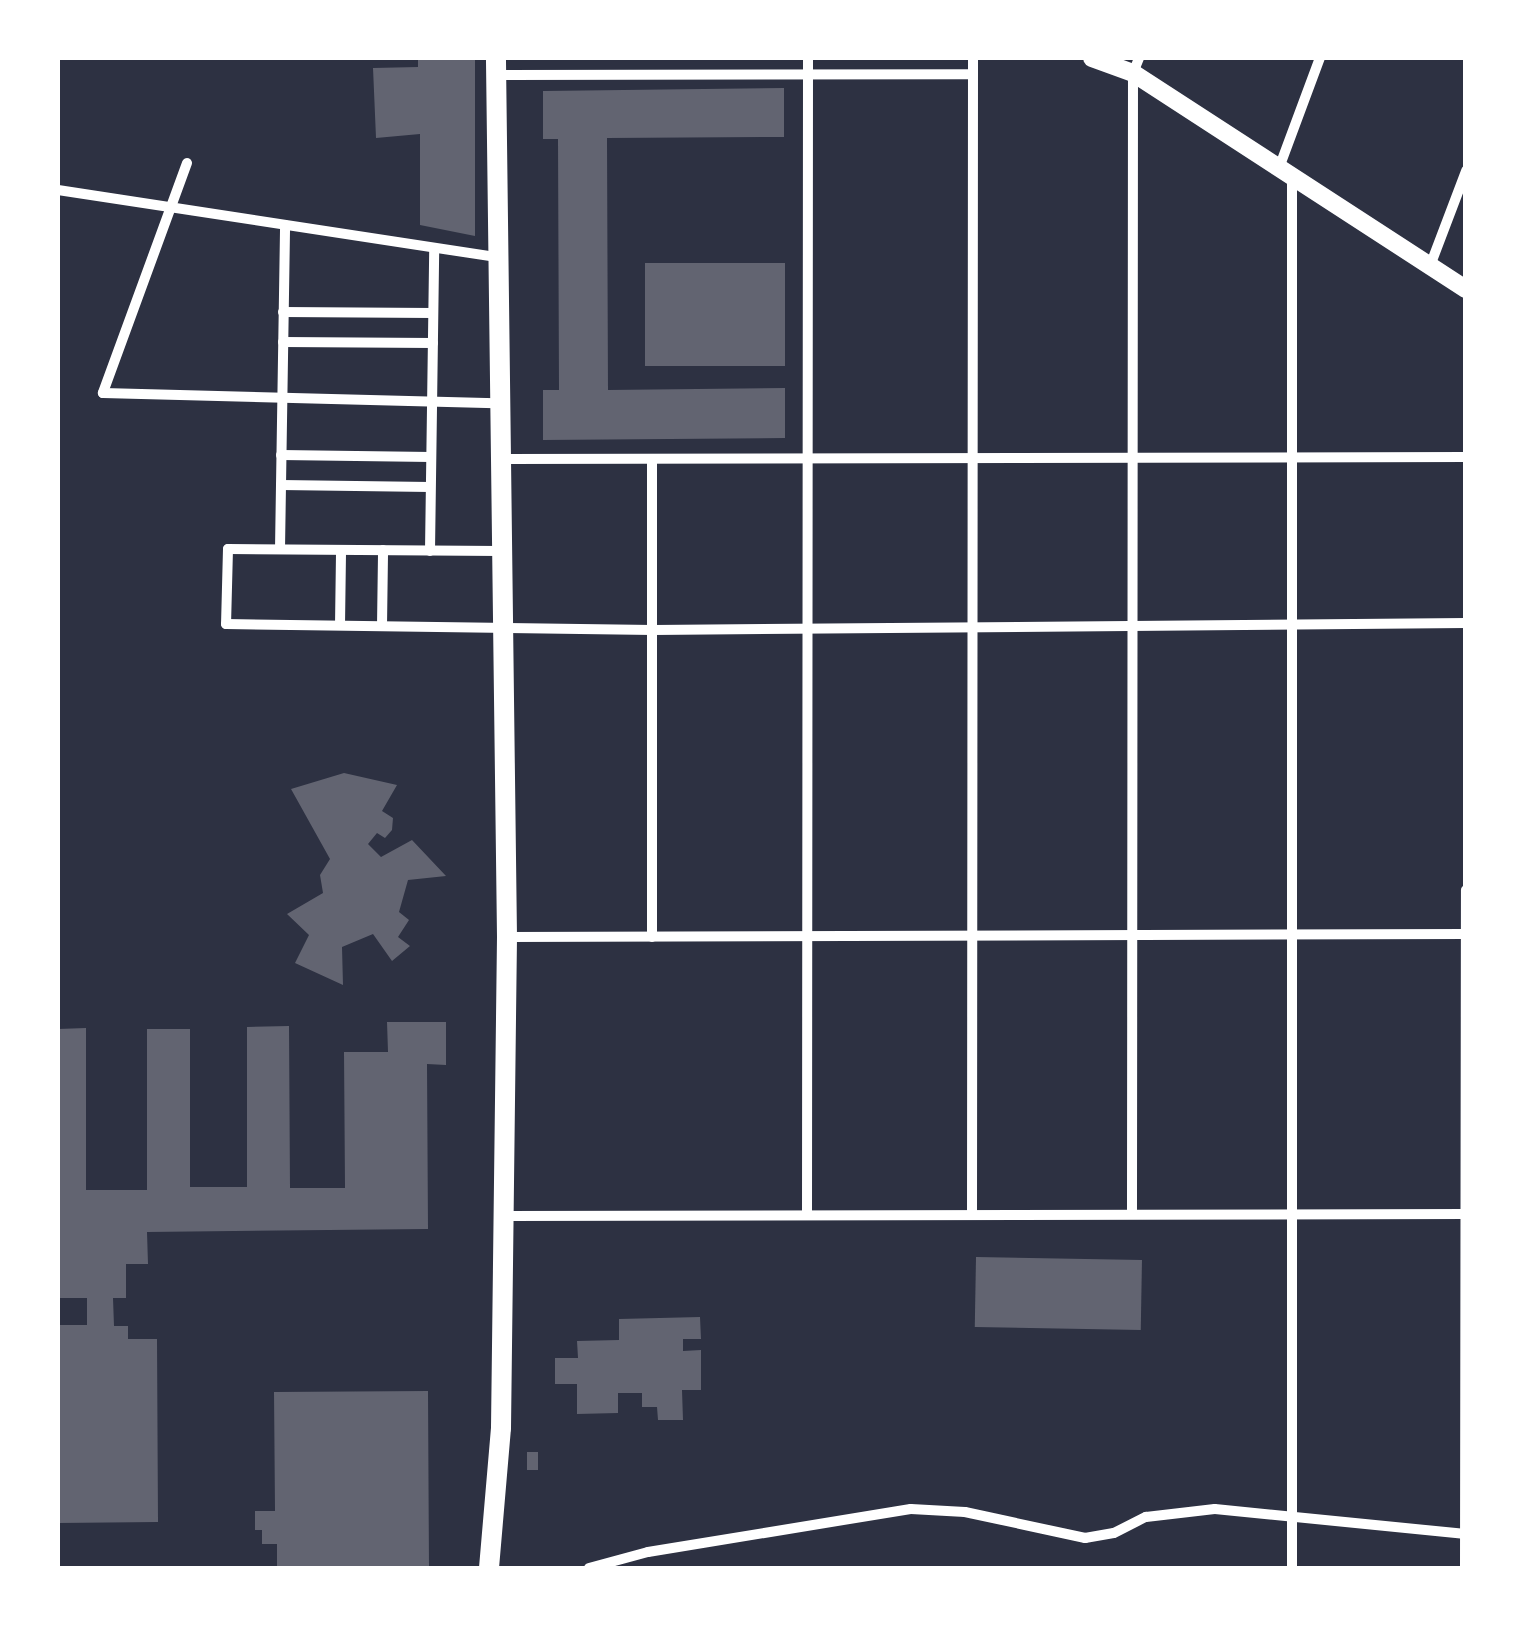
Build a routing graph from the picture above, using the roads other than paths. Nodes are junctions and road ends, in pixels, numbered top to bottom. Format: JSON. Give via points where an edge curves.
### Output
{"nodes":[{"id":1,"x":808,"y":58,"type":"edge"},
{"id":2,"x":973,"y":58,"type":"edge"},
{"id":3,"x":1092,"y":58,"type":"edge"},
{"id":4,"x":1320,"y":58,"type":"edge"},
{"id":5,"x":1136,"y":65,"type":"edge"},
{"id":6,"x":496,"y":66,"type":"edge"},
{"id":7,"x":808,"y":74,"type":"junction"},
{"id":8,"x":973,"y":74,"type":"junction"},
{"id":9,"x":188,"y":163,"type":"dead end"},
{"id":10,"x":1285,"y":172,"type":"junction"},
{"id":11,"x":1465,"y":175,"type":"edge"},
{"id":12,"x":58,"y":190,"type":"edge"},
{"id":13,"x":172,"y":208,"type":"junction"},
{"id":14,"x":284,"y":225,"type":"junction"},
{"id":15,"x":434,"y":248,"type":"junction"},
{"id":16,"x":496,"y":257,"type":"junction"},
{"id":17,"x":1430,"y":266,"type":"junction"},
{"id":18,"x":1466,"y":289,"type":"edge"},
{"id":19,"x":283,"y":312,"type":"junction"},
{"id":20,"x":433,"y":313,"type":"junction"},
{"id":21,"x":283,"y":342,"type":"junction"},
{"id":22,"x":433,"y":343,"type":"junction"},
{"id":23,"x":282,"y":398,"type":"junction"},
{"id":24,"x":432,"y":402,"type":"junction"},
{"id":25,"x":496,"y":403,"type":"junction"},
{"id":26,"x":281,"y":455,"type":"junction"},
{"id":27,"x":431,"y":457,"type":"junction"},
{"id":28,"x":1293,"y":457,"type":"junction"},
{"id":29,"x":1466,"y":457,"type":"edge"},
{"id":30,"x":808,"y":458,"type":"junction"},
{"id":31,"x":973,"y":458,"type":"junction"},
{"id":32,"x":1133,"y":458,"type":"junction"},
{"id":33,"x":498,"y":459,"type":"junction"},
{"id":34,"x":652,"y":459,"type":"junction"},
{"id":35,"x":280,"y":485,"type":"junction"},
{"id":36,"x":430,"y":487,"type":"junction"},
{"id":37,"x":280,"y":550,"type":"junction"},
{"id":38,"x":341,"y":550,"type":"junction"},
{"id":39,"x":384,"y":550,"type":"junction"},
{"id":40,"x":430,"y":551,"type":"junction"},
{"id":41,"x":500,"y":552,"type":"junction"},
{"id":42,"x":1466,"y":622,"type":"edge"},
{"id":43,"x":340,"y":625,"type":"junction"},
{"id":44,"x":382,"y":626,"type":"junction"},
{"id":45,"x":501,"y":627,"type":"junction"},
{"id":46,"x":1293,"y":628,"type":"junction"},
{"id":47,"x":972,"y":629,"type":"junction"},
{"id":48,"x":1133,"y":629,"type":"junction"},
{"id":49,"x":652,"y":630,"type":"junction"},
{"id":50,"x":807,"y":630,"type":"junction"},
{"id":51,"x":1466,"y":890,"type":"edge"},
{"id":52,"x":1293,"y":934,"type":"junction"},
{"id":53,"x":1465,"y":934,"type":"edge"},
{"id":54,"x":1132,"y":935,"type":"junction"},
{"id":55,"x":807,"y":936,"type":"junction"},
{"id":56,"x":972,"y":936,"type":"junction"},
{"id":57,"x":508,"y":937,"type":"junction"},
{"id":58,"x":652,"y":937,"type":"junction"},
{"id":59,"x":1132,"y":1214,"type":"junction"},
{"id":60,"x":1292,"y":1214,"type":"junction"},
{"id":61,"x":1465,"y":1214,"type":"edge"},
{"id":62,"x":807,"y":1215,"type":"junction"},
{"id":63,"x":972,"y":1215,"type":"junction"},
{"id":64,"x":502,"y":1216,"type":"junction"},
{"id":65,"x":1292,"y":1515,"type":"junction"},
{"id":66,"x":1465,"y":1534,"type":"edge"},
{"id":67,"x":489,"y":1568,"type":"edge"},
{"id":68,"x":589,"y":1568,"type":"edge"},
{"id":69,"x":1292,"y":1568,"type":"edge"},
{"id":70,"x":1464,"y":1568,"type":"edge"}],
"edges":[{"from":1,"to":7,"type":"street"},
{"from":2,"to":8,"type":"street"},
{"from":3,"to":5,"type":"street"},
{"from":4,"to":10,"type":"street"},
{"from":5,"to":10,"type":"street"},
{"from":5,"to":32,"type":"street"},
{"from":6,"to":7,"type":"street"},
{"from":6,"to":16,"type":"main road"},
{"from":7,"to":8,"type":"street"},
{"from":7,"to":30,"type":"street"},
{"from":8,"to":31,"type":"street"},
{"from":9,"to":13,"type":"street"},
{"from":10,"to":17,"type":"street"},
{"from":10,"to":28,"type":"street"},
{"from":11,"to":17,"type":"street"},
{"from":12,"to":13,"type":"street"},
{"from":13,"to":14,"type":"street"},
{"from":13,"to":23,"type":"street","via":[[103,393]]},
{"from":14,"to":15,"type":"street"},
{"from":14,"to":19,"type":"street"},
{"from":15,"to":16,"type":"street"},
{"from":15,"to":20,"type":"street"},
{"from":16,"to":25,"type":"main road"},
{"from":17,"to":18,"type":"street"},
{"from":19,"to":20,"type":"street"},
{"from":19,"to":21,"type":"street"},
{"from":20,"to":22,"type":"street"},
{"from":21,"to":22,"type":"street"},
{"from":21,"to":23,"type":"street"},
{"from":22,"to":24,"type":"street"},
{"from":23,"to":24,"type":"street"},
{"from":23,"to":26,"type":"street"},
{"from":24,"to":25,"type":"street"},
{"from":24,"to":27,"type":"street"},
{"from":25,"to":33,"type":"main road"},
{"from":26,"to":27,"type":"street"},
{"from":26,"to":35,"type":"street"},
{"from":27,"to":36,"type":"street"},
{"from":28,"to":29,"type":"street"},
{"from":28,"to":32,"type":"street"},
{"from":28,"to":46,"type":"street"},
{"from":30,"to":31,"type":"street"},
{"from":30,"to":34,"type":"street"},
{"from":30,"to":50,"type":"street"},
{"from":31,"to":32,"type":"street"},
{"from":31,"to":47,"type":"street"},
{"from":32,"to":48,"type":"street"},
{"from":33,"to":34,"type":"street"},
{"from":33,"to":41,"type":"main road"},
{"from":34,"to":49,"type":"street"},
{"from":35,"to":36,"type":"street"},
{"from":35,"to":37,"type":"street"},
{"from":36,"to":40,"type":"street"},
{"from":37,"to":38,"type":"street"},
{"from":37,"to":43,"type":"street","via":[[228,548],[226,624]]},
{"from":38,"to":39,"type":"street"},
{"from":38,"to":43,"type":"street"},
{"from":39,"to":40,"type":"street"},
{"from":39,"to":44,"type":"street"},
{"from":40,"to":41,"type":"street"},
{"from":41,"to":45,"type":"main road"},
{"from":42,"to":46,"type":"street"},
{"from":43,"to":44,"type":"street"},
{"from":44,"to":45,"type":"street"},
{"from":45,"to":49,"type":"street"},
{"from":45,"to":57,"type":"main road"},
{"from":46,"to":48,"type":"street"},
{"from":46,"to":52,"type":"street"},
{"from":47,"to":48,"type":"street"},
{"from":47,"to":50,"type":"street"},
{"from":47,"to":56,"type":"street"},
{"from":48,"to":54,"type":"street"},
{"from":49,"to":50,"type":"street"},
{"from":49,"to":58,"type":"street"},
{"from":50,"to":55,"type":"street"},
{"from":51,"to":53,"type":"street"},
{"from":52,"to":53,"type":"street"},
{"from":52,"to":54,"type":"street"},
{"from":52,"to":60,"type":"street"},
{"from":53,"to":61,"type":"street"},
{"from":54,"to":56,"type":"street"},
{"from":54,"to":59,"type":"street"},
{"from":55,"to":56,"type":"street"},
{"from":55,"to":58,"type":"street"},
{"from":55,"to":62,"type":"street"},
{"from":56,"to":63,"type":"street"},
{"from":57,"to":58,"type":"street"},
{"from":57,"to":64,"type":"main road"},
{"from":59,"to":60,"type":"street"},
{"from":59,"to":63,"type":"street"},
{"from":60,"to":61,"type":"street"},
{"from":60,"to":65,"type":"street"},
{"from":61,"to":66,"type":"street"},
{"from":62,"to":63,"type":"street"},
{"from":62,"to":64,"type":"street"},
{"from":64,"to":67,"type":"main road","via":[[501,1428]]},
{"from":65,"to":66,"type":"street"},
{"from":65,"to":68,"type":"street","via":[[1215,1509],[1146,1517],[1085,1538],[965,1512],[911,1510],[648,1552]]},
{"from":65,"to":69,"type":"street"},
{"from":66,"to":70,"type":"street"}]}
